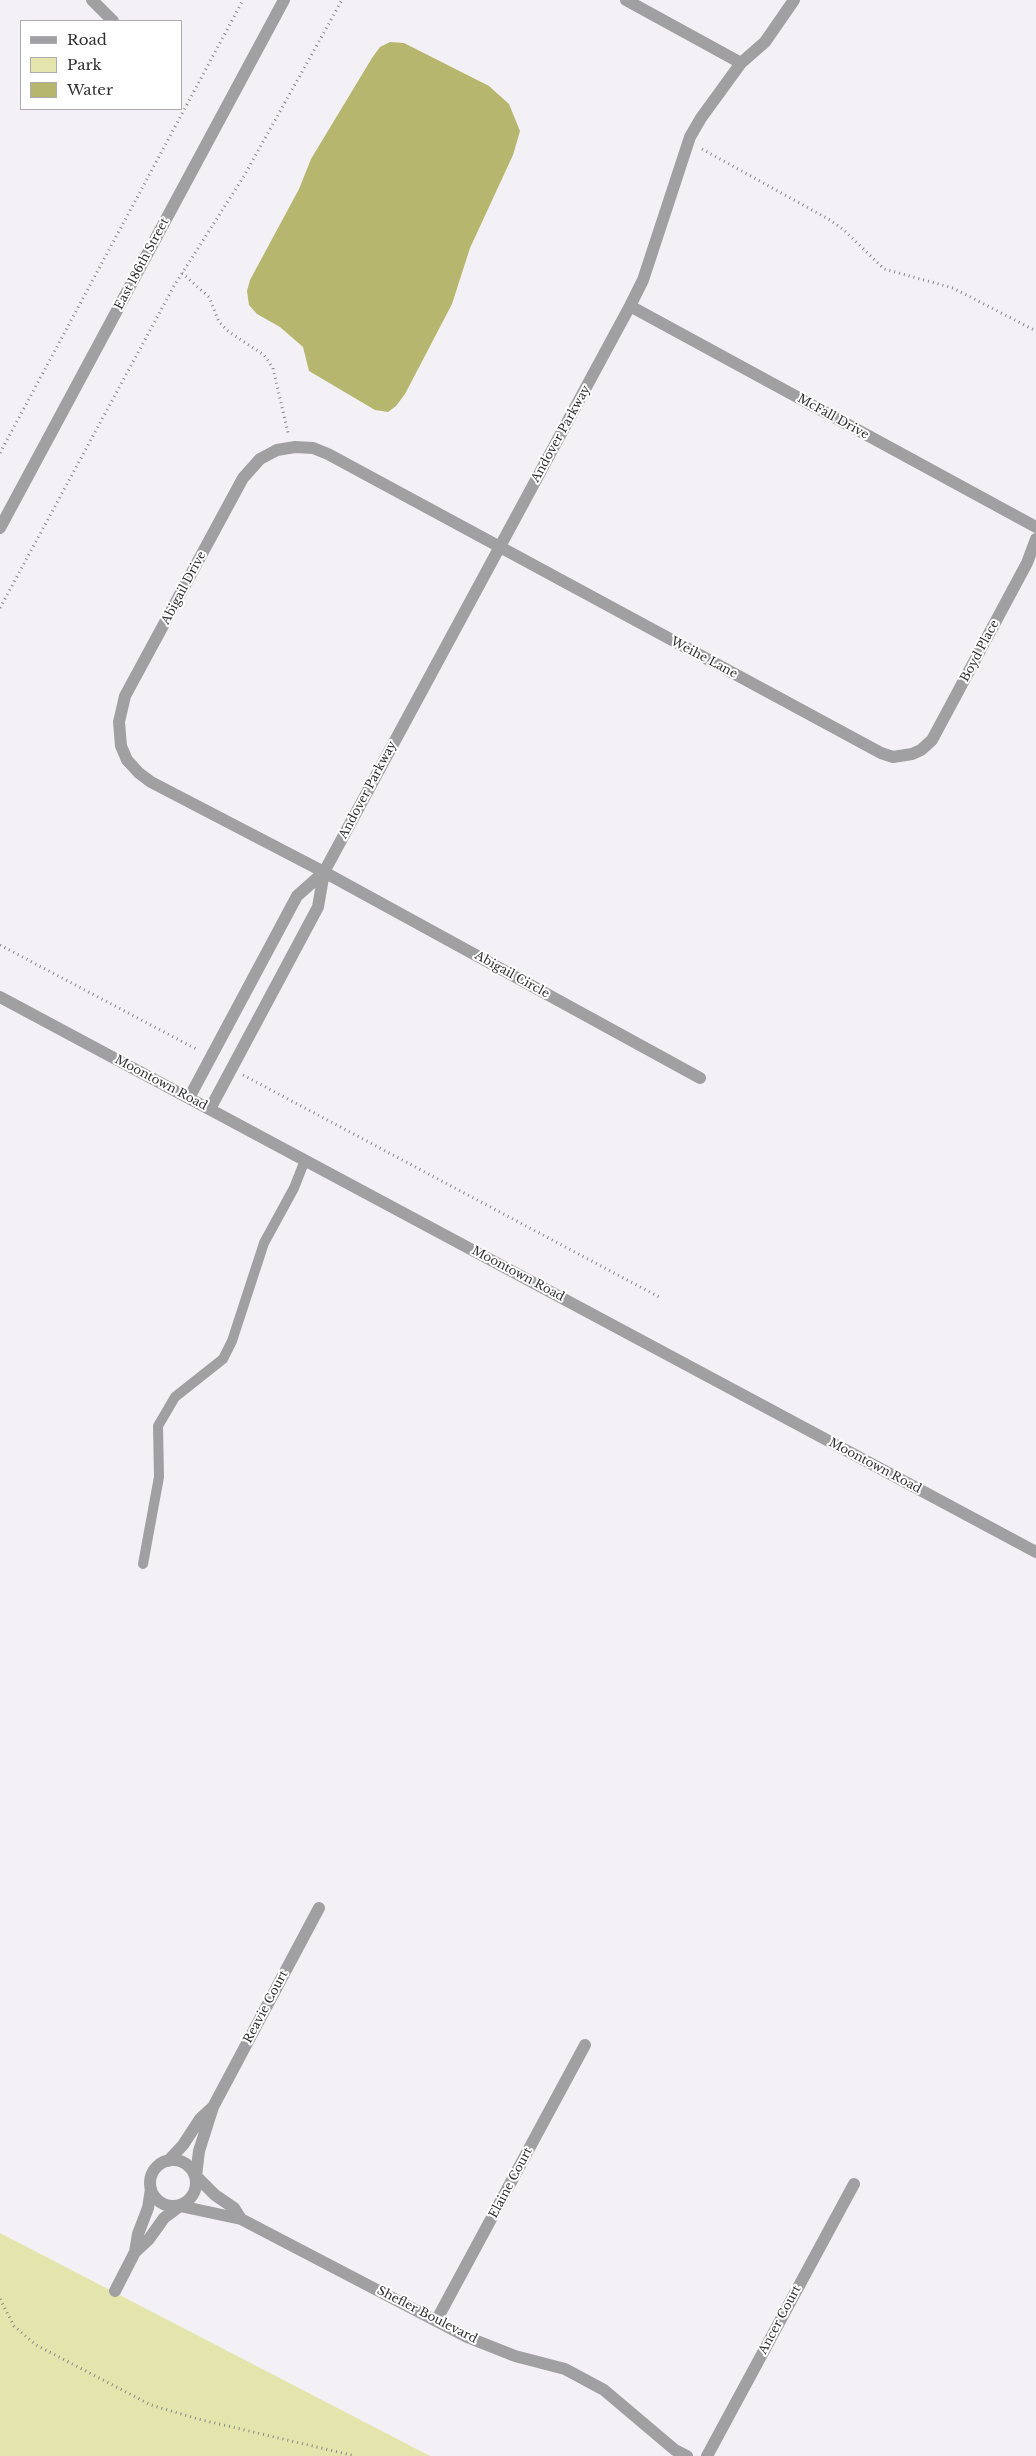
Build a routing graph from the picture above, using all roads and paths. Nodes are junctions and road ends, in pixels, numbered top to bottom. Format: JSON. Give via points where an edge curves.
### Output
{"nodes":[{"id":1,"x":92,"y":0,"type":"edge"},
{"id":2,"x":243,"y":0,"type":"edge"},
{"id":3,"x":284,"y":0,"type":"edge"},
{"id":4,"x":342,"y":0,"type":"edge"},
{"id":5,"x":626,"y":0,"type":"edge"},
{"id":6,"x":794,"y":0,"type":"edge"},
{"id":7,"x":112,"y":20,"type":"edge"},
{"id":8,"x":741,"y":63,"type":"junction"},
{"id":9,"x":688,"y":141,"type":"junction"},
{"id":10,"x":182,"y":273,"type":"junction"},
{"id":11,"x":630,"y":306,"type":"junction"},
{"id":12,"x":1036,"y":331,"type":"edge"},
{"id":13,"x":290,"y":448,"type":"junction"},
{"id":14,"x":0,"y":453,"type":"edge"},
{"id":15,"x":1036,"y":527,"type":"edge"},
{"id":16,"x":0,"y":528,"type":"edge"},
{"id":17,"x":1036,"y":539,"type":"edge"},
{"id":18,"x":499,"y":548,"type":"junction"},
{"id":19,"x":0,"y":608,"type":"edge"},
{"id":20,"x":912,"y":754,"type":"joint"},
{"id":21,"x":324,"y":872,"type":"junction"},
{"id":22,"x":0,"y":945,"type":"edge"},
{"id":23,"x":0,"y":997,"type":"edge"},
{"id":24,"x":211,"y":1057,"type":"junction"},
{"id":25,"x":232,"y":1068,"type":"junction"},
{"id":26,"x":700,"y":1078,"type":"dead end"},
{"id":27,"x":189,"y":1098,"type":"junction"},
{"id":28,"x":210,"y":1109,"type":"junction"},
{"id":29,"x":305,"y":1160,"type":"junction"},
{"id":30,"x":661,"y":1298,"type":"dead end"},
{"id":31,"x":1036,"y":1552,"type":"edge"},
{"id":32,"x":143,"y":1564,"type":"dead end"},
{"id":33,"x":319,"y":1908,"type":"dead end"},
{"id":34,"x":585,"y":2046,"type":"dead end"},
{"id":35,"x":213,"y":2106,"type":"junction"},
{"id":36,"x":168,"y":2161,"type":"junction"},
{"id":37,"x":196,"y":2176,"type":"junction"},
{"id":38,"x":854,"y":2184,"type":"dead end"},
{"id":39,"x":151,"y":2189,"type":"junction"},
{"id":40,"x":180,"y":2206,"type":"junction"},
{"id":41,"x":241,"y":2219,"type":"junction"},
{"id":42,"x":136,"y":2252,"type":"junction"},
{"id":43,"x":115,"y":2291,"type":"dead end"},
{"id":44,"x":0,"y":2299,"type":"edge"},
{"id":45,"x":436,"y":2321,"type":"junction"},
{"id":46,"x":355,"y":2456,"type":"edge"},
{"id":47,"x":687,"y":2456,"type":"edge"},
{"id":48,"x":707,"y":2456,"type":"edge"}],
"edges":[{"from":1,"to":7,"type":"street"},
{"from":2,"to":14,"type":"path"},
{"from":3,"to":16,"type":"street","name":"East 186th Street"},
{"from":4,"to":10,"type":"path","via":[[244,176]]},
{"from":5,"to":8,"type":"street"},
{"from":6,"to":8,"type":"street","name":"Andover Parkway","via":[[765,42]]},
{"from":8,"to":9,"type":"street","name":"Andover Parkway"},
{"from":9,"to":11,"type":"street","name":"Andover Parkway","via":[[646,272]]},
{"from":9,"to":12,"type":"path","via":[[830,220],[884,269],[952,288]]},
{"from":10,"to":13,"type":"path","via":[[209,297],[219,322],[264,355],[273,368]]},
{"from":10,"to":19,"type":"path"},
{"from":11,"to":15,"type":"street","name":"McFall Drive"},
{"from":11,"to":18,"type":"street","name":"Andover Parkway"},
{"from":13,"to":18,"type":"street","name":"Abigail Drive","via":[[312,448],[328,454]]},
{"from":13,"to":21,"type":"street","name":"Abigail Drive","via":[[277,450],[260,459],[243,478],[126,696],[118,722],[121,746],[128,760],[151,782]]},
{"from":17,"to":20,"type":"street","name":"Boyd Place","via":[[1027,563],[939,727],[927,745]]},
{"from":18,"to":20,"type":"street","name":"Weihe Lane","via":[[881,754],[893,757]]},
{"from":18,"to":21,"type":"street","name":"Andover Parkway"},
{"from":21,"to":24,"type":"street","name":"Andover Parkway","via":[[297,896]]},
{"from":21,"to":25,"type":"street","name":"Andover Parkway","via":[[318,907]]},
{"from":21,"to":26,"type":"street","name":"Abigail Circle"},
{"from":22,"to":24,"type":"path"},
{"from":23,"to":27,"type":"street","name":"Moontown Road"},
{"from":24,"to":27,"type":"street","name":"Andover Parkway"},
{"from":25,"to":28,"type":"street","name":"Andover Parkway"},
{"from":25,"to":30,"type":"path"},
{"from":27,"to":28,"type":"street","name":"Moontown Road"},
{"from":28,"to":29,"type":"street","name":"Moontown Road"},
{"from":29,"to":31,"type":"street","name":"Moontown Road"},
{"from":29,"to":32,"type":"lane","via":[[294,1188],[264,1243],[235,1333],[223,1359],[175,1397],[158,1426],[156,1507]]},
{"from":33,"to":35,"type":"street","name":"Reavie Court"},
{"from":34,"to":45,"type":"street","name":"Elaine Court"},
{"from":35,"to":36,"type":"street","name":"Reavie Court"},
{"from":35,"to":37,"type":"street","name":"Reavie Court","via":[[199,2151]]},
{"from":36,"to":37,"type":"street","via":[[180,2160]]},
{"from":36,"to":39,"type":"street","via":[[157,2166],[152,2173]]},
{"from":37,"to":40,"type":"street","via":[[196,2191]]},
{"from":37,"to":41,"type":"street","name":"Shefler Boulevard","via":[[234,2208]]},
{"from":38,"to":48,"type":"street","name":"Ancer Court"},
{"from":39,"to":40,"type":"street","via":[[159,2202]]},
{"from":39,"to":42,"type":"street"},
{"from":40,"to":41,"type":"street","name":"Shefler Boulevard"},
{"from":40,"to":42,"type":"street","via":[[164,2218]]},
{"from":41,"to":45,"type":"street","name":"Shefler Boulevard"},
{"from":42,"to":43,"type":"street"},
{"from":44,"to":46,"type":"path","via":[[14,2326],[36,2345],[151,2405]]},
{"from":45,"to":47,"type":"street","name":"Shefler Boulevard","via":[[507,2353],[565,2369],[604,2390],[675,2450]]}]}
